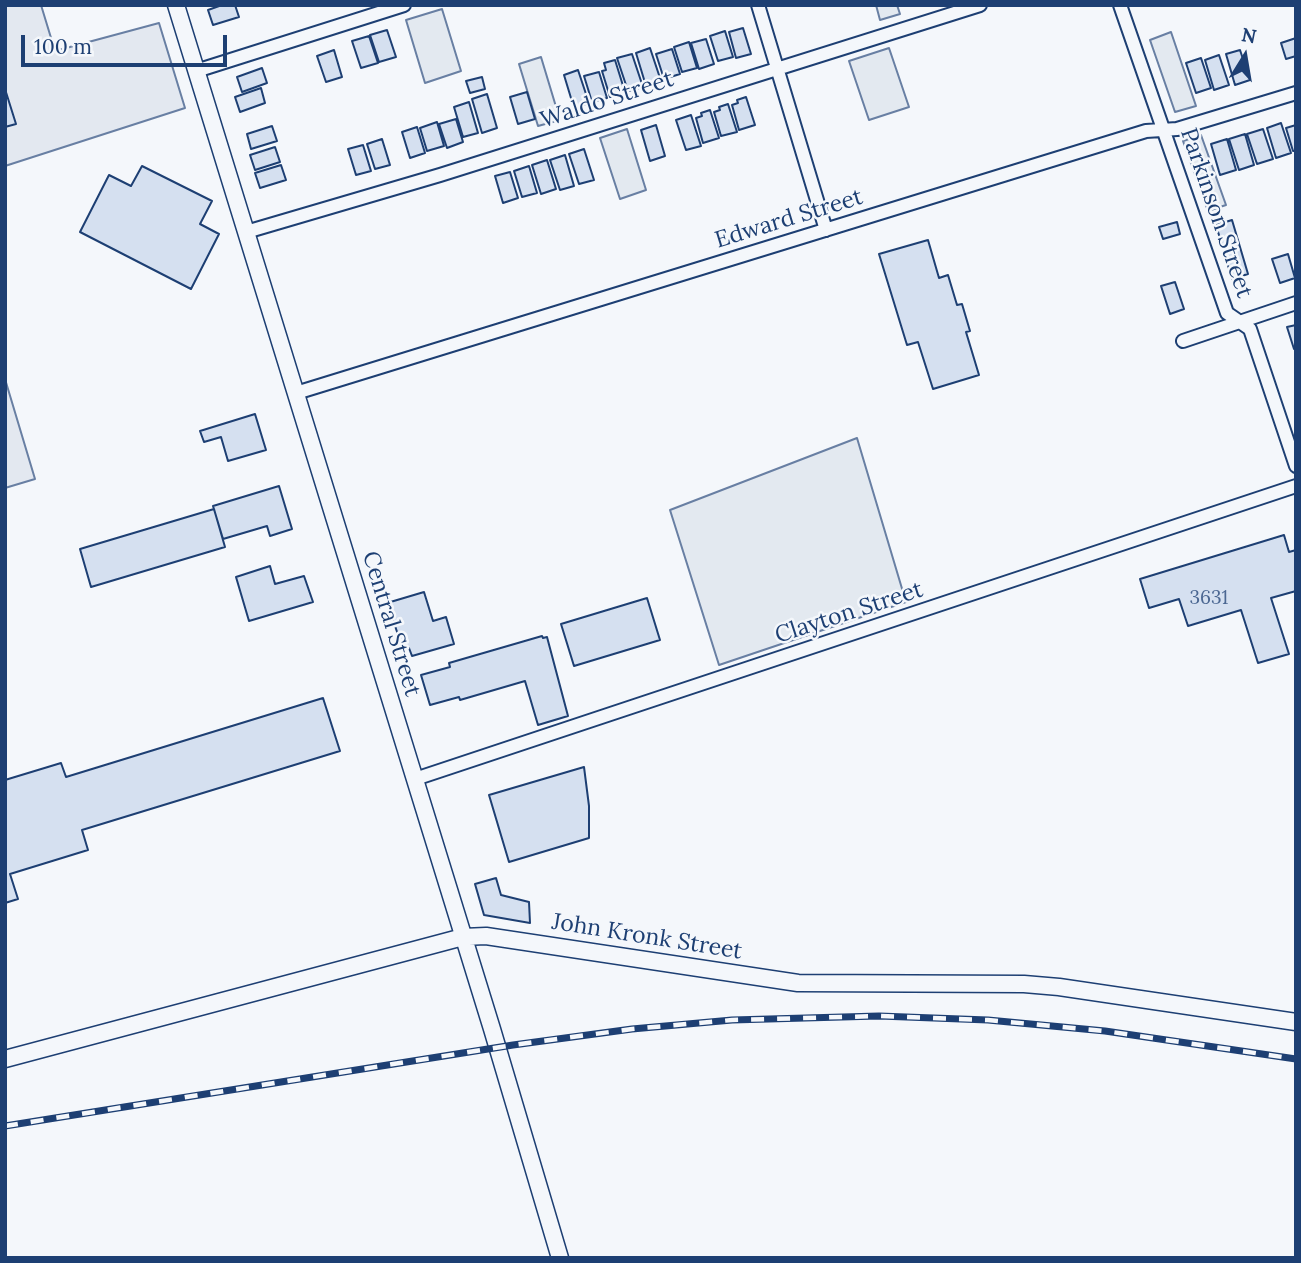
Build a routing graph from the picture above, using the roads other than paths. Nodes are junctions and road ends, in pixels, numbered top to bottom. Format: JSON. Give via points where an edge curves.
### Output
{"nodes":[{"id":1,"x":176,"y":5,"type":"edge"},
{"id":2,"x":404,"y":5,"type":"edge"},
{"id":3,"x":758,"y":5,"type":"edge"},
{"id":4,"x":980,"y":5,"type":"edge"},
{"id":5,"x":1120,"y":5,"type":"edge"},
{"id":6,"x":777,"y":68,"type":"junction"},
{"id":7,"x":196,"y":71,"type":"junction"},
{"id":8,"x":1296,"y":93,"type":"edge"},
{"id":9,"x":1164,"y":129,"type":"junction"},
{"id":10,"x":826,"y":230,"type":"junction"},
{"id":11,"x":246,"y":232,"type":"junction"},
{"id":12,"x":1296,"y":303,"type":"edge"},
{"id":13,"x":1238,"y":323,"type":"junction"},
{"id":14,"x":1183,"y":341,"type":"dead end"},
{"id":15,"x":296,"y":393,"type":"junction"},
{"id":16,"x":1296,"y":466,"type":"edge"},
{"id":17,"x":1296,"y":486,"type":"edge"},
{"id":18,"x":415,"y":779,"type":"junction"},
{"id":19,"x":463,"y":937,"type":"junction"},
{"id":20,"x":1296,"y":1022,"type":"edge"},
{"id":21,"x":5,"y":1059,"type":"edge"},
{"id":22,"x":560,"y":1258,"type":"edge"}],
"edges":[{"from":1,"to":7,"type":"street","name":"Central Street"},
{"from":2,"to":7,"type":"street"},
{"from":3,"to":6,"type":"street"},
{"from":4,"to":6,"type":"street","name":"Waldo Street"},
{"from":5,"to":9,"type":"street","name":"Parkinson Street"},
{"from":6,"to":10,"type":"street"},
{"from":6,"to":11,"type":"street","name":"Waldo Street"},
{"from":7,"to":11,"type":"street","name":"Central Street"},
{"from":8,"to":9,"type":"street","name":"Edward Street"},
{"from":9,"to":10,"type":"street","name":"Edward Street"},
{"from":9,"to":13,"type":"street","name":"Parkinson Street","via":[[1227,313]]},
{"from":10,"to":15,"type":"street","name":"Edward Street"},
{"from":11,"to":15,"type":"street","name":"Central Street"},
{"from":12,"to":13,"type":"street"},
{"from":13,"to":14,"type":"street"},
{"from":13,"to":16,"type":"street","name":"Parkinson Street","via":[[1250,329]]},
{"from":15,"to":18,"type":"street","name":"Central Street"},
{"from":17,"to":18,"type":"street","name":"Clayton Street"},
{"from":18,"to":19,"type":"street","name":"Central Street"},
{"from":19,"to":20,"type":"street","name":"John Kronk Street","via":[[486,936],[798,983],[1024,984]]},
{"from":19,"to":21,"type":"street","name":"John Kronk Street"},
{"from":19,"to":22,"type":"street","name":"Central Street"}]}
